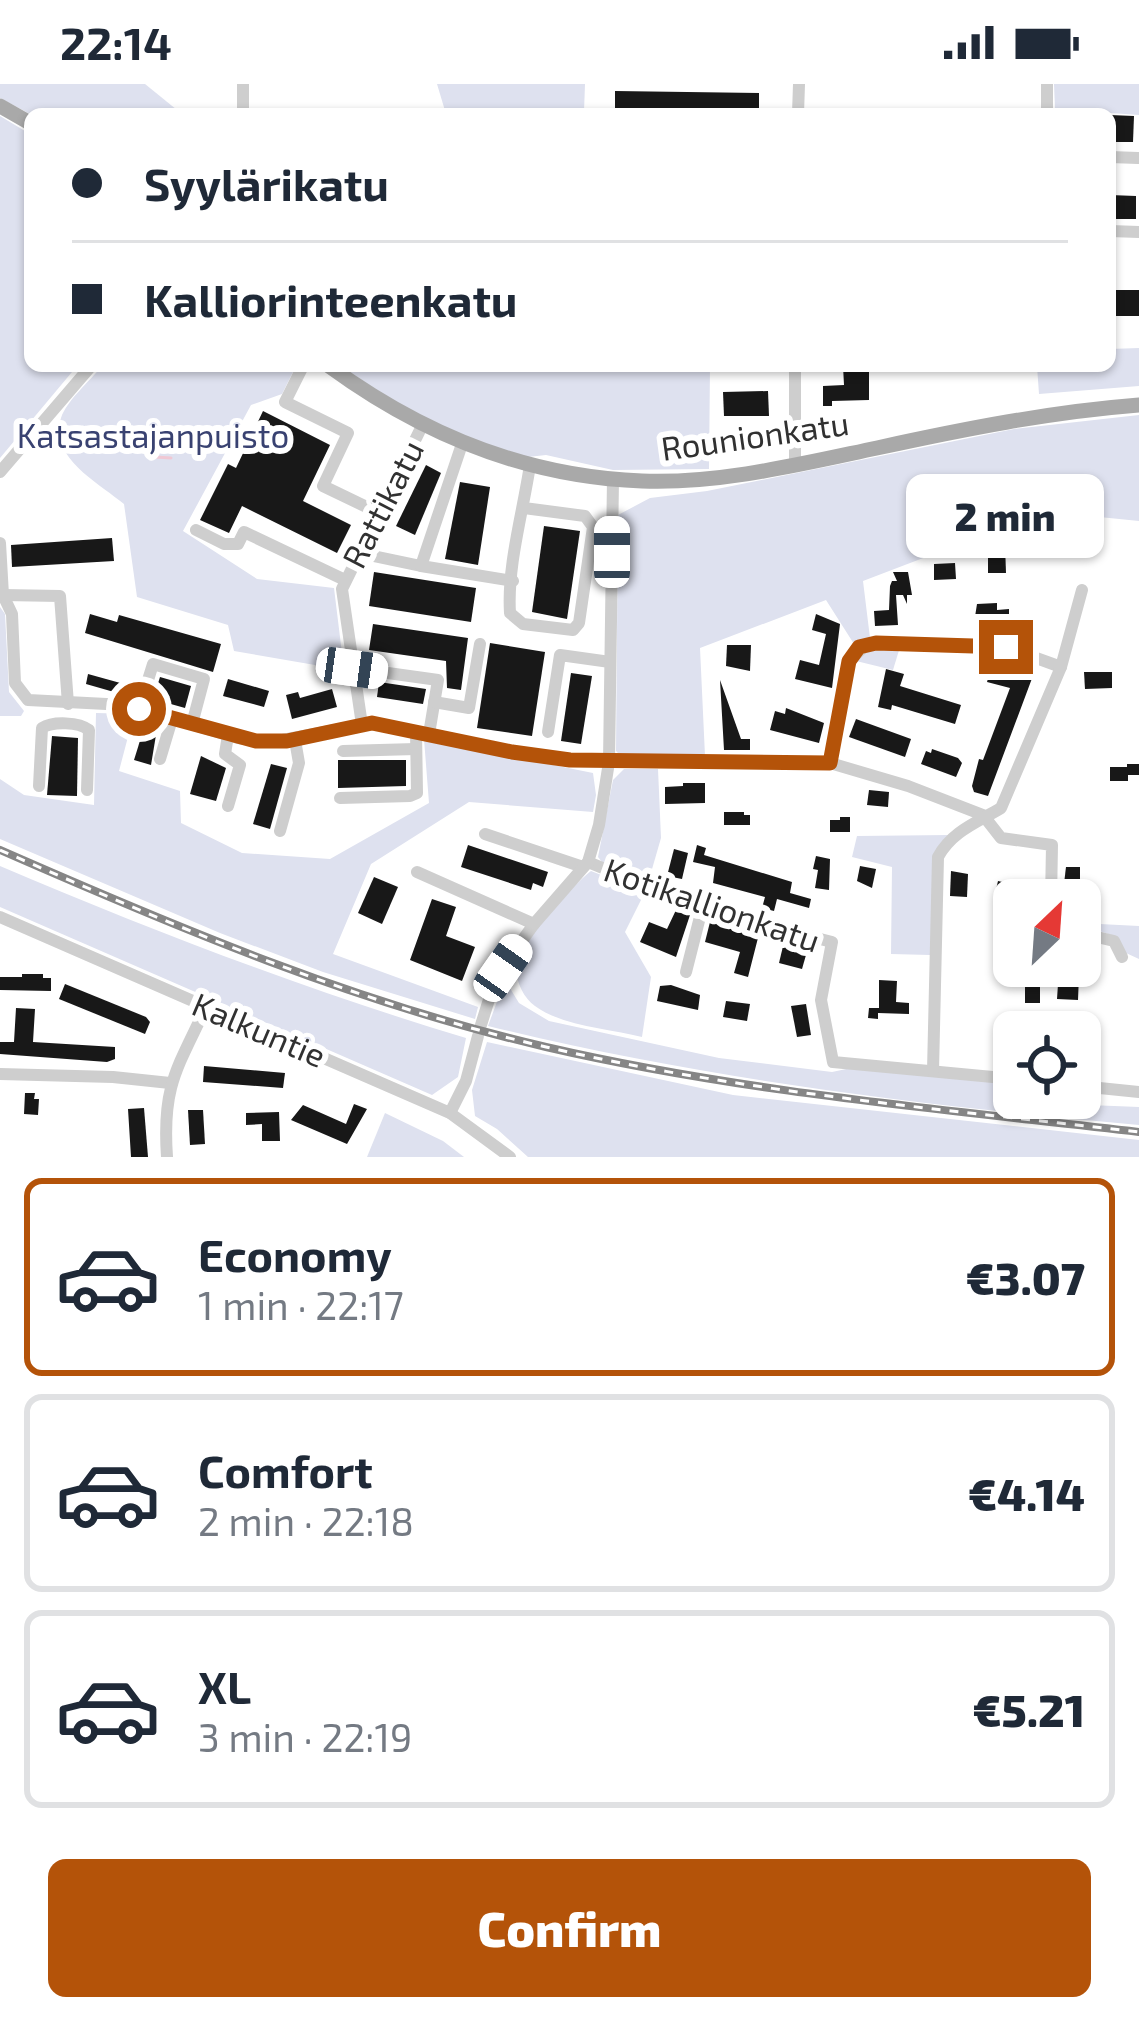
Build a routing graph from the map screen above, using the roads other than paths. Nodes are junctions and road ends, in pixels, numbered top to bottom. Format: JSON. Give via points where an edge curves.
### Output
{"nodes":[{"id":1,"x":86,"y":372,"type":"edge"},
{"id":2,"x":300,"y":372,"type":"edge"},
{"id":3,"x":338,"y":372,"type":"edge"},
{"id":4,"x":795,"y":372,"type":"edge"},
{"id":5,"x":1139,"y":405,"type":"edge"},
{"id":6,"x":422,"y":426,"type":"junction"},
{"id":7,"x":462,"y":444,"type":"junction"},
{"id":8,"x":795,"y":464,"type":"junction"},
{"id":9,"x":530,"y":465,"type":"junction"},
{"id":10,"x":0,"y":472,"type":"edge"},
{"id":11,"x":613,"y":479,"type":"junction"},
{"id":12,"x":524,"y":508,"type":"junction"},
{"id":13,"x":379,"y":514,"type":"junction"},
{"id":14,"x":196,"y":530,"type":"dead end"},
{"id":15,"x":0,"y":543,"type":"edge"},
{"id":16,"x":359,"y":553,"type":"junction"},
{"id":17,"x":421,"y":566,"type":"junction"},
{"id":18,"x":344,"y":580,"type":"junction"},
{"id":19,"x":513,"y":581,"type":"junction"},
{"id":20,"x":1082,"y":590,"type":"dead end"},
{"id":21,"x":3,"y":595,"type":"edge"},
{"id":22,"x":480,"y":644,"type":"dead end"},
{"id":23,"x":610,"y":662,"type":"junction"},
{"id":24,"x":352,"y":668,"type":"junction"},
{"id":25,"x":1061,"y":668,"type":"junction"},
{"id":26,"x":434,"y":702,"type":"junction"},
{"id":27,"x":68,"y":704,"type":"junction"},
{"id":28,"x":83,"y":704,"type":"junction"},
{"id":29,"x":139,"y":709,"type":"junction"},
{"id":30,"x":172,"y":718,"type":"junction"},
{"id":31,"x":192,"y":724,"type":"junction"},
{"id":32,"x":362,"y":724,"type":"junction"},
{"id":33,"x":83,"y":726,"type":"junction"},
{"id":34,"x":422,"y":732,"type":"junction"},
{"id":35,"x":548,"y":732,"type":"dead end"},
{"id":36,"x":228,"y":735,"type":"junction"},
{"id":37,"x":295,"y":740,"type":"junction"},
{"id":38,"x":416,"y":749,"type":"junction"},
{"id":39,"x":343,"y":751,"type":"dead end"},
{"id":40,"x":160,"y":759,"type":"dead end"},
{"id":41,"x":609,"y":762,"type":"junction"},
{"id":42,"x":830,"y":763,"type":"junction"},
{"id":43,"x":39,"y":786,"type":"dead end"},
{"id":44,"x":87,"y":790,"type":"dead end"},
{"id":45,"x":340,"y":798,"type":"dead end"},
{"id":46,"x":228,"y":806,"type":"dead end"},
{"id":47,"x":983,"y":815,"type":"junction"},
{"id":48,"x":280,"y":832,"type":"dead end"},
{"id":49,"x":485,"y":835,"type":"dead end"},
{"id":50,"x":586,"y":864,"type":"junction"},
{"id":51,"x":417,"y":872,"type":"dead end"},
{"id":52,"x":1052,"y":879,"type":"edge"},
{"id":53,"x":702,"y":909,"type":"junction"},
{"id":54,"x":0,"y":917,"type":"edge"},
{"id":55,"x":534,"y":924,"type":"junction"},
{"id":56,"x":1101,"y":938,"type":"edge"},
{"id":57,"x":1122,"y":957,"type":"dead end"},
{"id":58,"x":686,"y":972,"type":"dead end"},
{"id":59,"x":206,"y":1007,"type":"junction"},
{"id":60,"x":933,"y":1070,"type":"junction"},
{"id":61,"x":0,"y":1074,"type":"edge"},
{"id":62,"x":993,"y":1077,"type":"edge"},
{"id":63,"x":170,"y":1083,"type":"junction"},
{"id":64,"x":1101,"y":1088,"type":"edge"},
{"id":65,"x":1139,"y":1092,"type":"edge"},
{"id":66,"x":450,"y":1113,"type":"junction"},
{"id":67,"x":166,"y":1157,"type":"edge"},
{"id":68,"x":510,"y":1157,"type":"edge"}],
"edges":[{"from":1,"to":10,"type":"street"},
{"from":2,"to":13,"type":"street","via":[[286,401],[348,433],[323,486]]},
{"from":3,"to":6,"type":"main road","name":"Rounionkatu"},
{"from":4,"to":8,"type":"street"},
{"from":5,"to":8,"type":"main road","name":"Rounionkatu","via":[[980,426]]},
{"from":6,"to":7,"type":"main road","name":"Rounionkatu"},
{"from":6,"to":13,"type":"street","name":"Rattikatu"},
{"from":7,"to":9,"type":"main road","name":"Rounionkatu"},
{"from":7,"to":17,"type":"street"},
{"from":8,"to":11,"type":"main road","name":"Rounionkatu"},
{"from":9,"to":11,"type":"main road","name":"Rounionkatu"},
{"from":9,"to":12,"type":"street"},
{"from":11,"to":23,"type":"street"},
{"from":12,"to":19,"type":"street"},
{"from":12,"to":19,"type":"street","via":[[585,517],[592,527],[576,627],[517,622],[508,607]]},
{"from":13,"to":16,"type":"street","name":"Rattikatu"},
{"from":14,"to":18,"type":"street","via":[[224,544],[238,544],[244,532]]},
{"from":15,"to":21,"type":"street"},
{"from":16,"to":17,"type":"street"},
{"from":16,"to":18,"type":"street","name":"Rattikatu"},
{"from":17,"to":19,"type":"street"},
{"from":18,"to":24,"type":"street","name":"Rattikatu"},
{"from":20,"to":25,"type":"street"},
{"from":21,"to":27,"type":"street","via":[[20,693]]},
{"from":21,"to":27,"type":"street","via":[[60,596]]},
{"from":22,"to":26,"type":"street","via":[[470,707]]},
{"from":23,"to":35,"type":"street","via":[[560,655]]},
{"from":23,"to":41,"type":"street"},
{"from":24,"to":26,"type":"street","via":[[438,680]]},
{"from":24,"to":32,"type":"street","name":"Rattikatu"},
{"from":25,"to":42,"type":"street","via":[[1006,647],[867,644],[849,661]]},
{"from":25,"to":47,"type":"street","via":[[1001,808]]},
{"from":26,"to":34,"type":"street"},
{"from":27,"to":28,"type":"street"},
{"from":28,"to":29,"type":"street"},
{"from":28,"to":33,"type":"street"},
{"from":29,"to":30,"type":"street"},
{"from":29,"to":31,"type":"street","via":[[153,664],[204,679]]},
{"from":30,"to":31,"type":"street"},
{"from":30,"to":40,"type":"street"},
{"from":31,"to":36,"type":"street"},
{"from":32,"to":34,"type":"street"},
{"from":32,"to":37,"type":"street"},
{"from":33,"to":43,"type":"street","via":[[42,728]]},
{"from":33,"to":44,"type":"street"},
{"from":34,"to":38,"type":"street"},
{"from":34,"to":41,"type":"street"},
{"from":36,"to":37,"type":"street"},
{"from":36,"to":46,"type":"street","via":[[225,754],[240,765]]},
{"from":37,"to":48,"type":"street","via":[[299,763]]},
{"from":38,"to":39,"type":"street"},
{"from":38,"to":45,"type":"street","via":[[414,795]]},
{"from":41,"to":42,"type":"street"},
{"from":41,"to":50,"type":"street"},
{"from":42,"to":47,"type":"street"},
{"from":47,"to":52,"type":"street","via":[[1001,838],[1052,844]]},
{"from":47,"to":60,"type":"street","via":[[938,857]]},
{"from":49,"to":50,"type":"street","name":"Kotikallionkatu"},
{"from":50,"to":53,"type":"street","name":"Kotikallionkatu"},
{"from":50,"to":55,"type":"street"},
{"from":51,"to":55,"type":"street"},
{"from":53,"to":58,"type":"street"},
{"from":53,"to":60,"type":"street","name":"Kotikallionkatu","via":[[832,943],[820,998],[830,1060]]},
{"from":54,"to":59,"type":"street","name":"Kalkuntie"},
{"from":55,"to":66,"type":"street","via":[[496,977]]},
{"from":56,"to":57,"type":"street","via":[[1114,941]]},
{"from":59,"to":63,"type":"street"},
{"from":59,"to":66,"type":"street","name":"Kalkuntie"},
{"from":60,"to":62,"type":"street"},
{"from":61,"to":63,"type":"street"},
{"from":63,"to":67,"type":"street"},
{"from":64,"to":65,"type":"street"},
{"from":66,"to":68,"type":"street","name":"Kalkuntie"}]}
